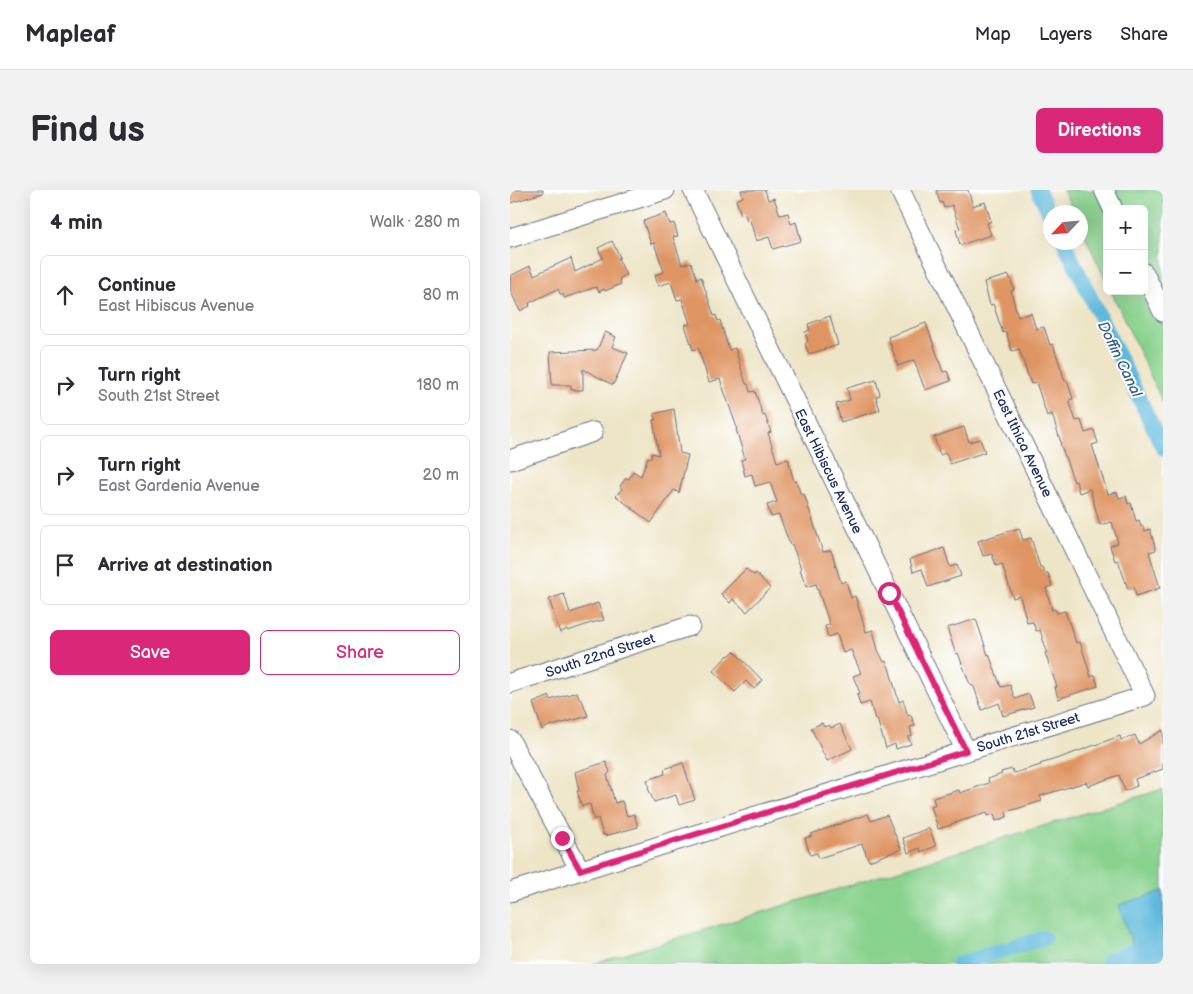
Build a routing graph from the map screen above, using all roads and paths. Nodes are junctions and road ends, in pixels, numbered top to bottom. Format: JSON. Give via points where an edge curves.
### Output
{"nodes":[{"id":1,"x":665,"y":190,"type":"edge"},
{"id":2,"x":693,"y":190,"type":"edge"},
{"id":3,"x":900,"y":190,"type":"edge"},
{"id":4,"x":1104,"y":190,"type":"edge"},
{"id":5,"x":1111,"y":205,"type":"edge"},
{"id":6,"x":510,"y":238,"type":"edge"},
{"id":7,"x":1148,"y":281,"type":"edge"},
{"id":8,"x":1163,"y":312,"type":"edge"},
{"id":9,"x":593,"y":432,"type":"dead end"},
{"id":10,"x":510,"y":460,"type":"edge"},
{"id":11,"x":690,"y":626,"type":"dead end"},
{"id":12,"x":510,"y":683,"type":"edge"},
{"id":13,"x":1145,"y":696,"type":"joint"},
{"id":14,"x":510,"y":740,"type":"edge"},
{"id":15,"x":966,"y":751,"type":"junction"},
{"id":16,"x":580,"y":870,"type":"junction"},
{"id":17,"x":510,"y":892,"type":"edge"}],
"edges":[{"from":1,"to":6,"type":"street"},
{"from":2,"to":15,"type":"street","name":"East Hibiscus Avenue"},
{"from":3,"to":13,"type":"street","name":"East Ithica Avenue"},
{"from":4,"to":5,"type":"street"},
{"from":7,"to":8,"type":"street"},
{"from":9,"to":10,"type":"street"},
{"from":11,"to":12,"type":"street","name":"South 22nd Street"},
{"from":13,"to":15,"type":"street","name":"South 21st Street"},
{"from":14,"to":16,"type":"street"},
{"from":15,"to":16,"type":"street","name":"South 21st Street"},
{"from":16,"to":17,"type":"street","name":"South 21st Street"}]}
